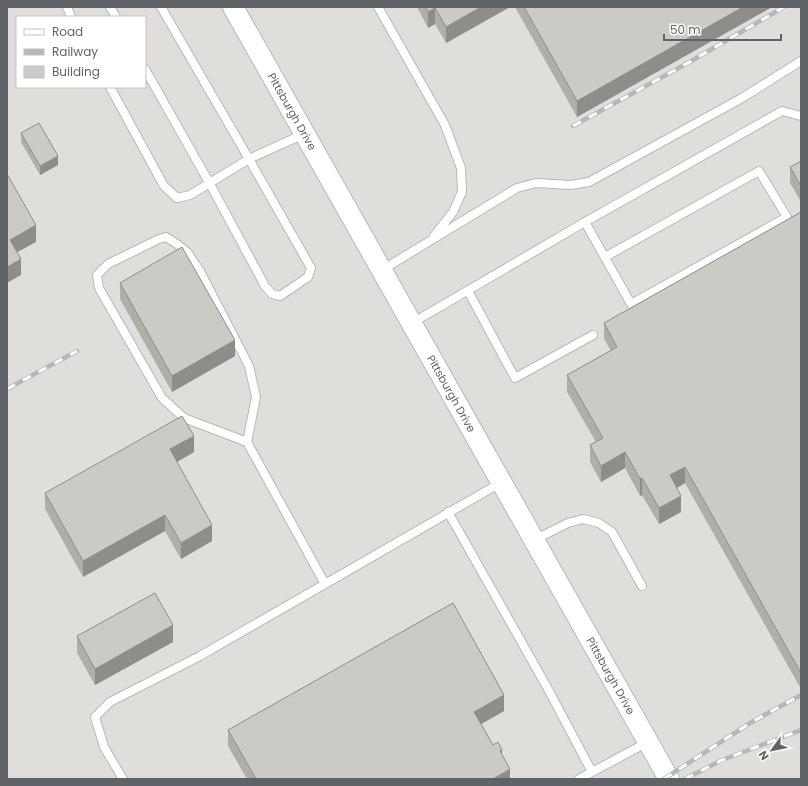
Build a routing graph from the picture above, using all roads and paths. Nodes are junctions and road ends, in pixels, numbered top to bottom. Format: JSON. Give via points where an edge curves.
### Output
{"nodes":[{"id":1,"x":110,"y":7,"type":"edge"},
{"id":2,"x":160,"y":7,"type":"edge"},
{"id":3,"x":234,"y":7,"type":"edge"},
{"id":4,"x":378,"y":7,"type":"edge"},
{"id":5,"x":115,"y":16,"type":"edge"},
{"id":6,"x":801,"y":61,"type":"edge"},
{"id":7,"x":146,"y":71,"type":"edge"},
{"id":8,"x":111,"y":88,"type":"edge"},
{"id":9,"x":801,"y":116,"type":"edge"},
{"id":10,"x":305,"y":133,"type":"junction"},
{"id":11,"x":249,"y":159,"type":"junction"},
{"id":12,"x":210,"y":184,"type":"junction"},
{"id":13,"x":585,"y":222,"type":"junction"},
{"id":14,"x":429,"y":241,"type":"junction"},
{"id":15,"x":605,"y":257,"type":"junction"},
{"id":16,"x":382,"y":270,"type":"junction"},
{"id":17,"x":468,"y":291,"type":"junction"},
{"id":18,"x":412,"y":323,"type":"junction"},
{"id":19,"x":593,"y":334,"type":"dead end"},
{"id":20,"x":247,"y":442,"type":"junction"},
{"id":21,"x":502,"y":482,"type":"junction"},
{"id":22,"x":448,"y":512,"type":"junction"},
{"id":23,"x":534,"y":540,"type":"junction"},
{"id":24,"x":325,"y":584,"type":"junction"},
{"id":25,"x":642,"y":586,"type":"dead end"},
{"id":26,"x":648,"y":741,"type":"junction"},
{"id":27,"x":592,"y":772,"type":"junction"},
{"id":28,"x":123,"y":779,"type":"edge"},
{"id":29,"x":579,"y":779,"type":"edge"},
{"id":30,"x":670,"y":779,"type":"edge"}],
"edges":[{"from":1,"to":5,"type":"lane"},
{"from":2,"to":11,"type":"lane"},
{"from":3,"to":10,"type":"street","name":"Pittsburgh Drive"},
{"from":4,"to":14,"type":"lane","via":[[445,125],[461,168],[462,192],[453,212]]},
{"from":6,"to":14,"type":"lane","via":[[742,98],[589,182],[571,185],[536,182],[517,188]]},
{"from":7,"to":12,"type":"lane"},
{"from":8,"to":12,"type":"lane","via":[[164,186],[177,198],[190,196]]},
{"from":9,"to":13,"type":"lane","via":[[782,111]]},
{"from":10,"to":11,"type":"lane"},
{"from":10,"to":16,"type":"street","name":"Pittsburgh Drive"},
{"from":11,"to":12,"type":"lane"},
{"from":11,"to":12,"type":"lane","via":[[311,268],[308,278],[280,296],[272,294],[265,286]]},
{"from":13,"to":15,"type":"lane"},
{"from":13,"to":17,"type":"lane"},
{"from":14,"to":16,"type":"lane"},
{"from":15,"to":15,"type":"lane","via":[[631,304],[787,217],[759,171]]},
{"from":16,"to":18,"type":"street","name":"Pittsburgh Drive"},
{"from":17,"to":18,"type":"lane"},
{"from":17,"to":19,"type":"lane","via":[[515,378]]},
{"from":18,"to":21,"type":"street","name":"Pittsburgh Drive"},
{"from":20,"to":20,"type":"lane","via":[[184,418],[162,398],[99,288],[97,275],[108,264],[166,237],[187,252],[200,271],[250,366],[256,397]]},
{"from":20,"to":24,"type":"lane"},
{"from":21,"to":22,"type":"lane"},
{"from":21,"to":23,"type":"street","name":"Pittsburgh Drive"},
{"from":22,"to":24,"type":"lane"},
{"from":22,"to":27,"type":"lane"},
{"from":23,"to":25,"type":"lane","via":[[583,519],[599,522],[612,532]]},
{"from":23,"to":26,"type":"street","name":"Pittsburgh Drive"},
{"from":24,"to":28,"type":"lane","via":[[200,656],[110,702],[96,717],[104,747]]},
{"from":26,"to":27,"type":"lane"},
{"from":26,"to":30,"type":"street","name":"Pittsburgh Drive"},
{"from":27,"to":29,"type":"lane"}]}
